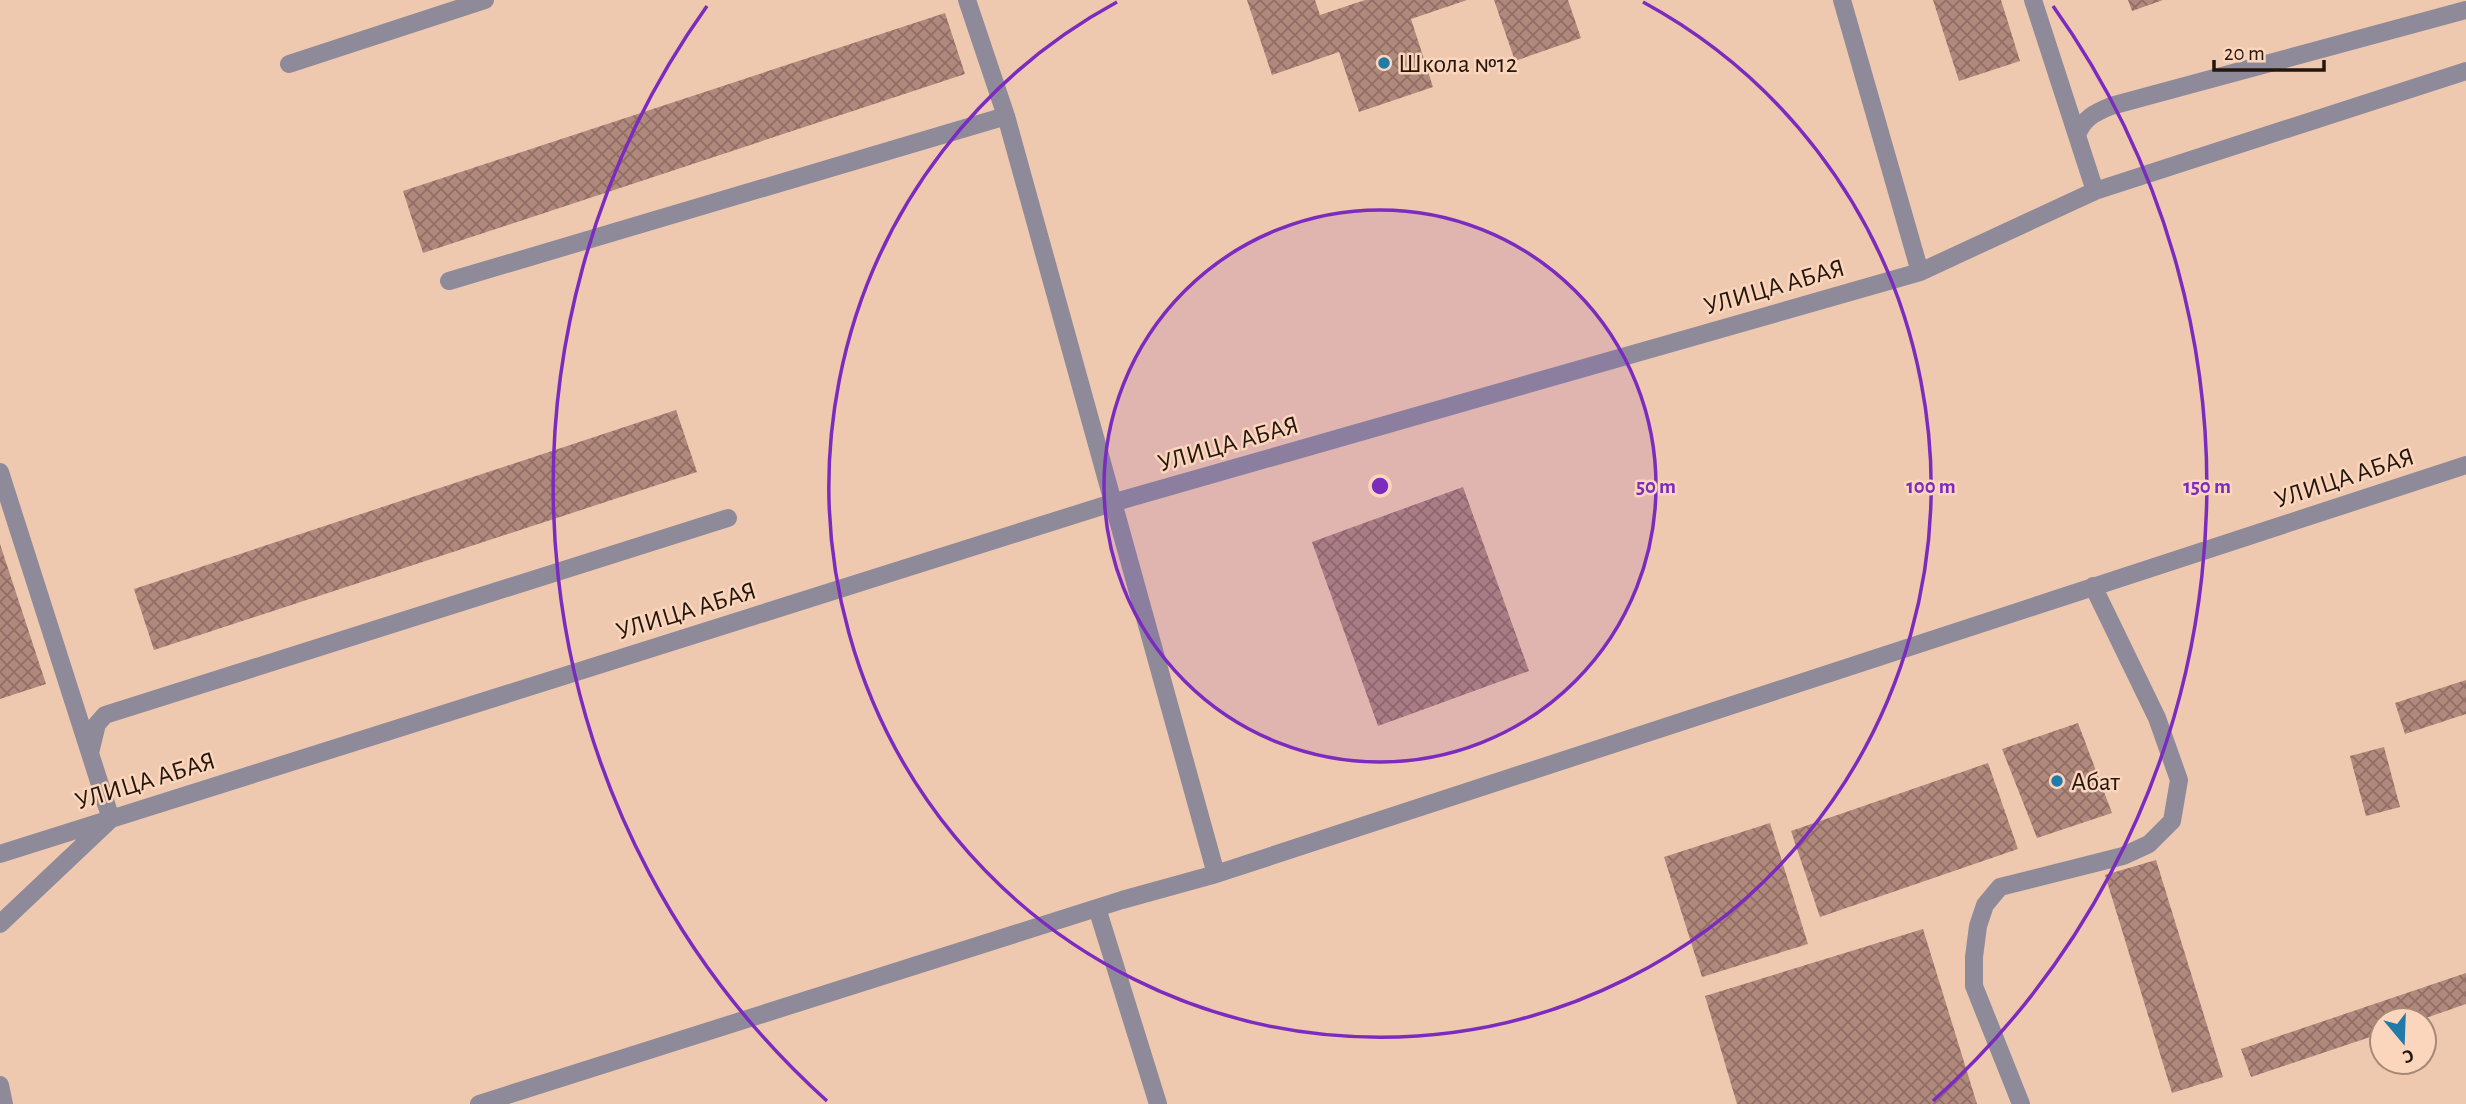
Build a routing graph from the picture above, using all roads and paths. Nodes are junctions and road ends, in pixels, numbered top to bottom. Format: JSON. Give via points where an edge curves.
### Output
{"nodes":[{"id":1,"x":485,"y":0,"type":"edge"},
{"id":2,"x":967,"y":0,"type":"edge"},
{"id":3,"x":1842,"y":0,"type":"edge"},
{"id":4,"x":2033,"y":0,"type":"edge"},
{"id":5,"x":2466,"y":10,"type":"edge"},
{"id":6,"x":289,"y":64,"type":"dead end"},
{"id":7,"x":2466,"y":71,"type":"edge"},
{"id":8,"x":1006,"y":116,"type":"junction"},
{"id":9,"x":2077,"y":135,"type":"junction"},
{"id":10,"x":2095,"y":191,"type":"junction"},
{"id":11,"x":1920,"y":272,"type":"junction"},
{"id":12,"x":449,"y":281,"type":"dead end"},
{"id":13,"x":2466,"y":465,"type":"edge"},
{"id":14,"x":0,"y":472,"type":"edge"},
{"id":15,"x":1112,"y":503,"type":"junction"},
{"id":16,"x":729,"y":518,"type":"dead end"},
{"id":17,"x":2093,"y":586,"type":"junction"},
{"id":18,"x":90,"y":753,"type":"junction"},
{"id":19,"x":111,"y":819,"type":"junction"},
{"id":20,"x":0,"y":854,"type":"edge"},
{"id":21,"x":1216,"y":874,"type":"junction"},
{"id":22,"x":1097,"y":908,"type":"junction"},
{"id":23,"x":0,"y":924,"type":"edge"},
{"id":24,"x":0,"y":1085,"type":"edge"},
{"id":25,"x":4,"y":1104,"type":"edge"},
{"id":26,"x":479,"y":1104,"type":"edge"},
{"id":27,"x":1158,"y":1104,"type":"edge"},
{"id":28,"x":2021,"y":1104,"type":"edge"}],
"edges":[{"from":1,"to":6,"type":"street"},
{"from":2,"to":8,"type":"street"},
{"from":3,"to":11,"type":"street"},
{"from":4,"to":9,"type":"street"},
{"from":5,"to":9,"type":"street","via":[[2111,106],[2083,122]]},
{"from":7,"to":10,"type":"street","name":"УЛИЦА АБАЯ"},
{"from":8,"to":12,"type":"street"},
{"from":8,"to":15,"type":"street"},
{"from":9,"to":10,"type":"street"},
{"from":10,"to":11,"type":"street","name":"УЛИЦА АБАЯ"},
{"from":11,"to":15,"type":"street","name":"УЛИЦА АБАЯ"},
{"from":13,"to":17,"type":"street","name":"УЛИЦА АБАЯ"},
{"from":14,"to":18,"type":"street"},
{"from":15,"to":19,"type":"street","name":"УЛИЦА АБАЯ"},
{"from":15,"to":21,"type":"street"},
{"from":16,"to":18,"type":"street","via":[[105,715],[97,724]]},
{"from":17,"to":21,"type":"street","name":"УЛИЦА АБАЯ"},
{"from":17,"to":28,"type":"street","via":[[2157,718],[2179,780],[2172,821],[2149,844],[2123,856],[2000,887],[1985,905],[1978,926],[1974,986]]},
{"from":18,"to":19,"type":"street"},
{"from":19,"to":20,"type":"street","name":"УЛИЦА АБАЯ"},
{"from":19,"to":23,"type":"street"},
{"from":21,"to":22,"type":"street","name":"УЛИЦА АБАЯ"},
{"from":22,"to":26,"type":"street","name":"УЛИЦА АБАЯ"},
{"from":22,"to":27,"type":"street"},
{"from":24,"to":25,"type":"street"}]}
